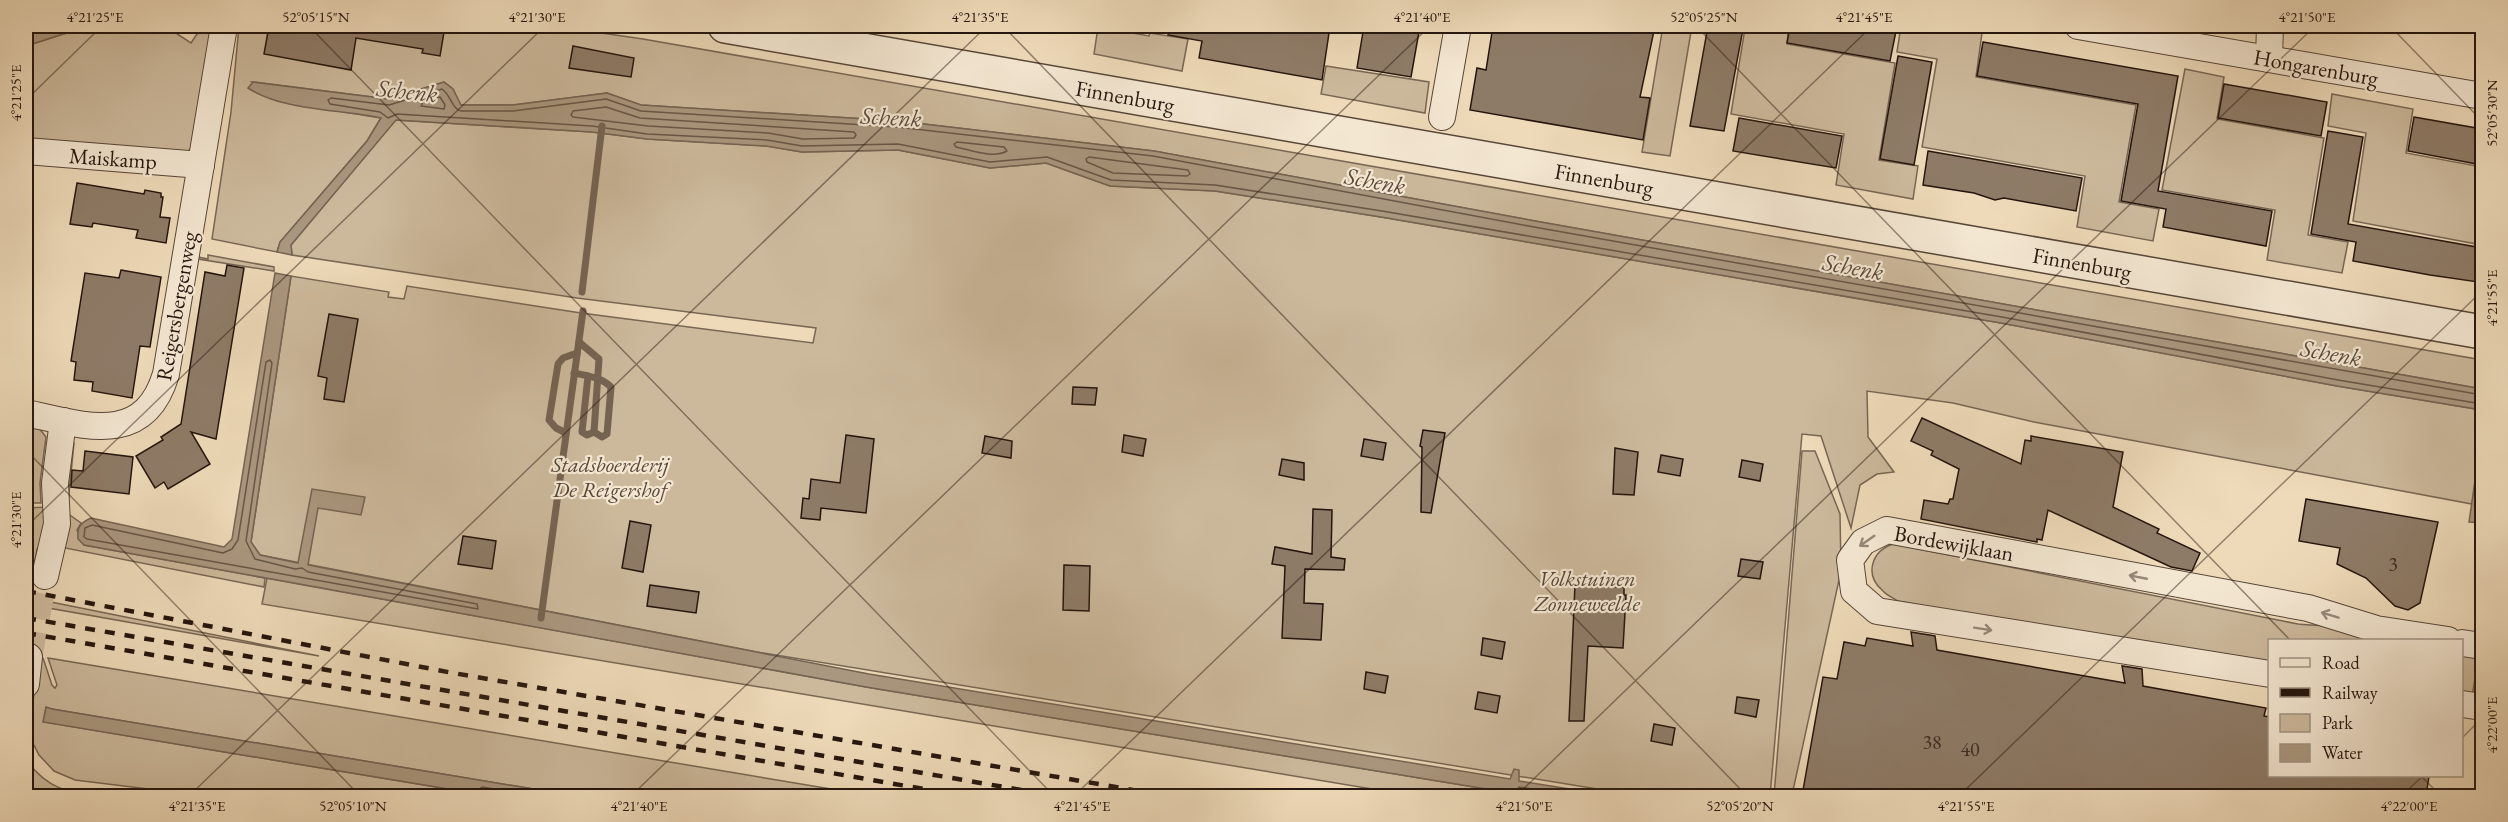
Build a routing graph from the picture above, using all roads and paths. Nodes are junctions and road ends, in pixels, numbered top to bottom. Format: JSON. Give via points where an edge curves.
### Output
{"nodes":[{"id":1,"x":224,"y":26,"type":"edge"},
{"id":2,"x":725,"y":26,"type":"edge"},
{"id":3,"x":1458,"y":26,"type":"edge"},
{"id":4,"x":2078,"y":26,"type":"edge"},
{"id":5,"x":2270,"y":26,"type":"edge"},
{"id":6,"x":2269,"y":59,"type":"junction"},
{"id":7,"x":2482,"y":96,"type":"edge"},
{"id":8,"x":1442,"y":117,"type":"dead end"},
{"id":9,"x":26,"y":151,"type":"edge"},
{"id":10,"x":201,"y":165,"type":"junction"},
{"id":11,"x":2482,"y":332,"type":"edge"},
{"id":12,"x":26,"y":413,"type":"edge"},
{"id":13,"x":63,"y":421,"type":"junction"},
{"id":14,"x":45,"y":576,"type":"tunnel mouth"},
{"id":15,"x":2441,"y":639,"type":"edge"},
{"id":16,"x":2463,"y":643,"type":"edge"},
{"id":17,"x":2482,"y":646,"type":"edge"},
{"id":18,"x":29,"y":657,"type":"dead end"},
{"id":19,"x":2268,"y":674,"type":"edge"},
{"id":20,"x":26,"y":684,"type":"edge"},
{"id":21,"x":2463,"y":704,"type":"edge"},
{"id":22,"x":2482,"y":707,"type":"edge"}],
"edges":[{"from":1,"to":10,"type":"street","name":"Reigersbergenweg"},
{"from":2,"to":11,"type":"street","name":"Finnenburg"},
{"from":3,"to":8,"type":"street"},
{"from":4,"to":6,"type":"street","name":"Hongarenburg"},
{"from":5,"to":6,"type":"street"},
{"from":6,"to":7,"type":"street","name":"Hongarenburg"},
{"from":9,"to":10,"type":"street","name":"Maiskamp"},
{"from":10,"to":13,"type":"street","name":"Reigersbergenweg","via":[[162,389],[145,413],[132,422],[99,427]]},
{"from":12,"to":13,"type":"street","name":"Reigersbergenweg"},
{"from":13,"to":14,"type":"street","via":[[55,483],[57,524]]},
{"from":15,"to":19,"type":"street","name":"Bordewijklaan","one_way":true,"via":[[2376,629],[2308,608],[1887,530],[1863,542],[1850,560],[1854,591],[1877,611]]},
{"from":16,"to":17,"type":"street"},
{"from":18,"to":20,"type":"street"},
{"from":21,"to":22,"type":"street"}]}
